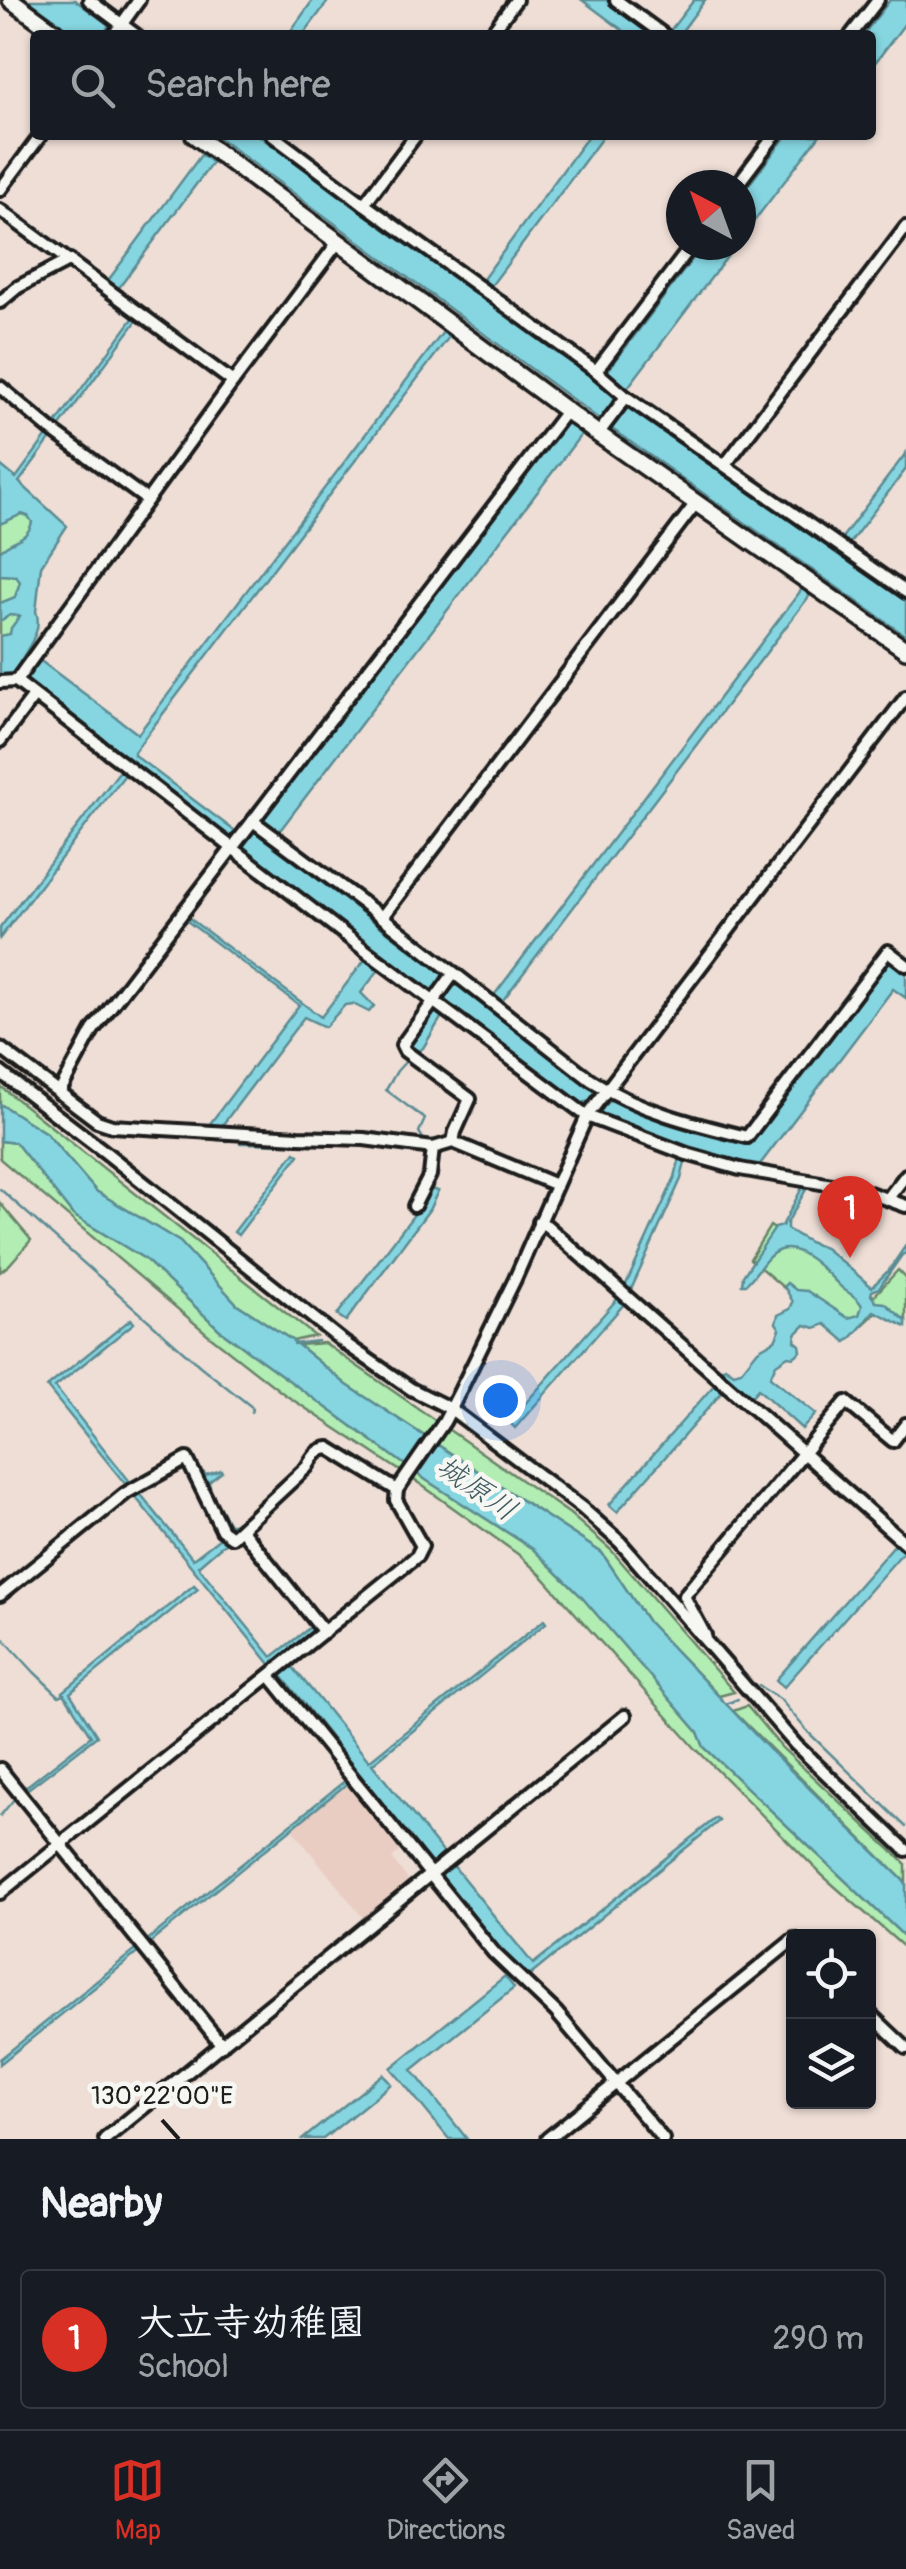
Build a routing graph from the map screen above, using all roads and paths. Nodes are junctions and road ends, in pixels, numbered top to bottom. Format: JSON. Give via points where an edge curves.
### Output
{"nodes":[{"id":1,"x":11,"y":0,"type":"edge"},
{"id":2,"x":89,"y":0,"type":"edge"},
{"id":3,"x":139,"y":0,"type":"edge"},
{"id":4,"x":516,"y":0,"type":"edge"},
{"id":5,"x":616,"y":0,"type":"edge"},
{"id":6,"x":878,"y":0,"type":"edge"},
{"id":7,"x":51,"y":30,"type":"edge"},
{"id":8,"x":116,"y":30,"type":"edge"},
{"id":9,"x":118,"y":30,"type":"edge"},
{"id":10,"x":494,"y":30,"type":"edge"},
{"id":11,"x":657,"y":30,"type":"edge"},
{"id":12,"x":855,"y":30,"type":"edge"},
{"id":13,"x":36,"y":140,"type":"edge"},
{"id":14,"x":201,"y":140,"type":"edge"},
{"id":15,"x":279,"y":140,"type":"edge"},
{"id":16,"x":412,"y":140,"type":"edge"},
{"id":17,"x":771,"y":140,"type":"edge"},
{"id":18,"x":748,"y":170,"type":"edge"},
{"id":19,"x":0,"y":190,"type":"edge"},
{"id":20,"x":364,"y":204,"type":"junction"},
{"id":21,"x":0,"y":210,"type":"edge"},
{"id":22,"x":906,"y":227,"type":"edge"},
{"id":23,"x":339,"y":241,"type":"junction"},
{"id":24,"x":70,"y":260,"type":"junction"},
{"id":25,"x":681,"y":260,"type":"edge"},
{"id":26,"x":0,"y":302,"type":"edge"},
{"id":27,"x":596,"y":371,"type":"junction"},
{"id":28,"x":233,"y":382,"type":"junction"},
{"id":29,"x":0,"y":387,"type":"edge"},
{"id":30,"x":623,"y":401,"type":"junction"},
{"id":31,"x":568,"y":410,"type":"junction"},
{"id":32,"x":604,"y":427,"type":"junction"},
{"id":33,"x":725,"y":465,"type":"junction"},
{"id":34,"x":147,"y":500,"type":"junction"},
{"id":35,"x":696,"y":503,"type":"junction"},
{"id":36,"x":906,"y":592,"type":"edge"},
{"id":37,"x":906,"y":650,"type":"edge"},
{"id":38,"x":16,"y":681,"type":"junction"},
{"id":39,"x":0,"y":682,"type":"edge"},
{"id":40,"x":34,"y":696,"type":"junction"},
{"id":41,"x":906,"y":697,"type":"edge"},
{"id":42,"x":0,"y":741,"type":"edge"},
{"id":43,"x":254,"y":820,"type":"junction"},
{"id":44,"x":237,"y":842,"type":"junction"},
{"id":45,"x":382,"y":917,"type":"junction"},
{"id":46,"x":906,"y":965,"type":"edge"},
{"id":47,"x":454,"y":973,"type":"junction"},
{"id":48,"x":440,"y":991,"type":"junction"},
{"id":49,"x":0,"y":1048,"type":"edge"},
{"id":50,"x":0,"y":1072,"type":"edge"},
{"id":51,"x":606,"y":1090,"type":"junction"},
{"id":52,"x":59,"y":1093,"type":"junction"},
{"id":53,"x":593,"y":1108,"type":"junction"},
{"id":54,"x":453,"y":1142,"type":"junction"},
{"id":55,"x":433,"y":1148,"type":"junction"},
{"id":56,"x":906,"y":1175,"type":"edge"},
{"id":57,"x":556,"y":1185,"type":"junction"},
{"id":58,"x":888,"y":1198,"type":"junction"},
{"id":59,"x":414,"y":1206,"type":"dead end"},
{"id":60,"x":906,"y":1206,"type":"edge"},
{"id":61,"x":540,"y":1222,"type":"junction"},
{"id":62,"x":451,"y":1409,"type":"junction"},
{"id":63,"x":906,"y":1424,"type":"edge"},
{"id":64,"x":803,"y":1454,"type":"junction"},
{"id":65,"x":400,"y":1487,"type":"junction"},
{"id":66,"x":242,"y":1530,"type":"junction"},
{"id":67,"x":906,"y":1544,"type":"edge"},
{"id":68,"x":0,"y":1595,"type":"edge"},
{"id":69,"x":324,"y":1632,"type":"junction"},
{"id":70,"x":714,"y":1653,"type":"junction"},
{"id":71,"x":270,"y":1676,"type":"junction"},
{"id":72,"x":625,"y":1716,"type":"dead end"},
{"id":73,"x":0,"y":1768,"type":"edge"},
{"id":74,"x":60,"y":1844,"type":"junction"},
{"id":75,"x":906,"y":1850,"type":"edge"},
{"id":76,"x":431,"y":1875,"type":"junction"},
{"id":77,"x":0,"y":1892,"type":"edge"},
{"id":78,"x":786,"y":1946,"type":"edge"},
{"id":79,"x":875,"y":2019,"type":"edge"},
{"id":80,"x":222,"y":2044,"type":"junction"},
{"id":81,"x":906,"y":2048,"type":"edge"},
{"id":82,"x":616,"y":2083,"type":"junction"},
{"id":83,"x":106,"y":2139,"type":"edge"},
{"id":84,"x":547,"y":2139,"type":"edge"},
{"id":85,"x":663,"y":2139,"type":"edge"}],
"edges":[{"from":1,"to":7,"type":"street"},
{"from":2,"to":8,"type":"street"},
{"from":3,"to":9,"type":"street"},
{"from":4,"to":10,"type":"street"},
{"from":5,"to":11,"type":"street"},
{"from":6,"to":12,"type":"street"},
{"from":13,"to":19,"type":"street"},
{"from":14,"to":23,"type":"street"},
{"from":15,"to":20,"type":"street"},
{"from":16,"to":20,"type":"street"},
{"from":17,"to":18,"type":"street"},
{"from":20,"to":27,"type":"street"},
{"from":21,"to":24,"type":"street"},
{"from":22,"to":33,"type":"street"},
{"from":23,"to":28,"type":"street"},
{"from":23,"to":31,"type":"street"},
{"from":24,"to":26,"type":"street"},
{"from":24,"to":28,"type":"street"},
{"from":25,"to":27,"type":"street"},
{"from":27,"to":30,"type":"street"},
{"from":28,"to":34,"type":"street"},
{"from":29,"to":34,"type":"street"},
{"from":30,"to":32,"type":"street"},
{"from":30,"to":33,"type":"street"},
{"from":31,"to":32,"type":"street"},
{"from":31,"to":43,"type":"street"},
{"from":32,"to":35,"type":"street"},
{"from":33,"to":36,"type":"street"},
{"from":34,"to":38,"type":"street"},
{"from":35,"to":37,"type":"street"},
{"from":35,"to":45,"type":"street"},
{"from":38,"to":39,"type":"street"},
{"from":38,"to":40,"type":"street"},
{"from":40,"to":42,"type":"street"},
{"from":40,"to":44,"type":"street"},
{"from":41,"to":51,"type":"street"},
{"from":43,"to":44,"type":"street"},
{"from":43,"to":45,"type":"street"},
{"from":44,"to":48,"type":"street","via":[[370,954]]},
{"from":44,"to":52,"type":"street","via":[[93,1030]]},
{"from":45,"to":47,"type":"street"},
{"from":46,"to":51,"type":"street","via":[[888,951],[747,1137],[684,1122]]},
{"from":47,"to":48,"type":"street"},
{"from":47,"to":51,"type":"street"},
{"from":48,"to":53,"type":"street"},
{"from":48,"to":54,"type":"street","via":[[402,1046],[470,1099]]},
{"from":49,"to":52,"type":"street"},
{"from":50,"to":62,"type":"street","via":[[346,1344]]},
{"from":51,"to":53,"type":"street"},
{"from":52,"to":55,"type":"street","via":[[112,1126]]},
{"from":53,"to":57,"type":"street"},
{"from":53,"to":58,"type":"street","via":[[687,1154]]},
{"from":54,"to":55,"type":"street"},
{"from":54,"to":57,"type":"street"},
{"from":55,"to":59,"type":"street","via":[[430,1175]]},
{"from":56,"to":58,"type":"street"},
{"from":57,"to":61,"type":"street"},
{"from":58,"to":60,"type":"street"},
{"from":61,"to":62,"type":"street"},
{"from":61,"to":64,"type":"street"},
{"from":62,"to":65,"type":"street"},
{"from":62,"to":70,"type":"street","via":[[620,1542]]},
{"from":63,"to":64,"type":"street","via":[[892,1441],[846,1402]]},
{"from":64,"to":67,"type":"street"},
{"from":64,"to":70,"type":"street","via":[[684,1596]]},
{"from":65,"to":66,"type":"street","via":[[322,1449]]},
{"from":65,"to":69,"type":"street","via":[[396,1500],[422,1546],[418,1556]]},
{"from":66,"to":68,"type":"street","via":[[228,1535],[187,1460],[126,1493]]},
{"from":66,"to":69,"type":"street"},
{"from":69,"to":71,"type":"street"},
{"from":70,"to":75,"type":"street","via":[[796,1746]]},
{"from":71,"to":74,"type":"street"},
{"from":71,"to":76,"type":"street"},
{"from":72,"to":76,"type":"street"},
{"from":73,"to":74,"type":"street"},
{"from":74,"to":77,"type":"street"},
{"from":74,"to":80,"type":"street"},
{"from":76,"to":80,"type":"street"},
{"from":76,"to":82,"type":"street","via":[[494,1954],[556,2012]]},
{"from":78,"to":82,"type":"street"},
{"from":79,"to":81,"type":"street"},
{"from":80,"to":83,"type":"street"},
{"from":82,"to":84,"type":"street"},
{"from":82,"to":85,"type":"street"}]}
